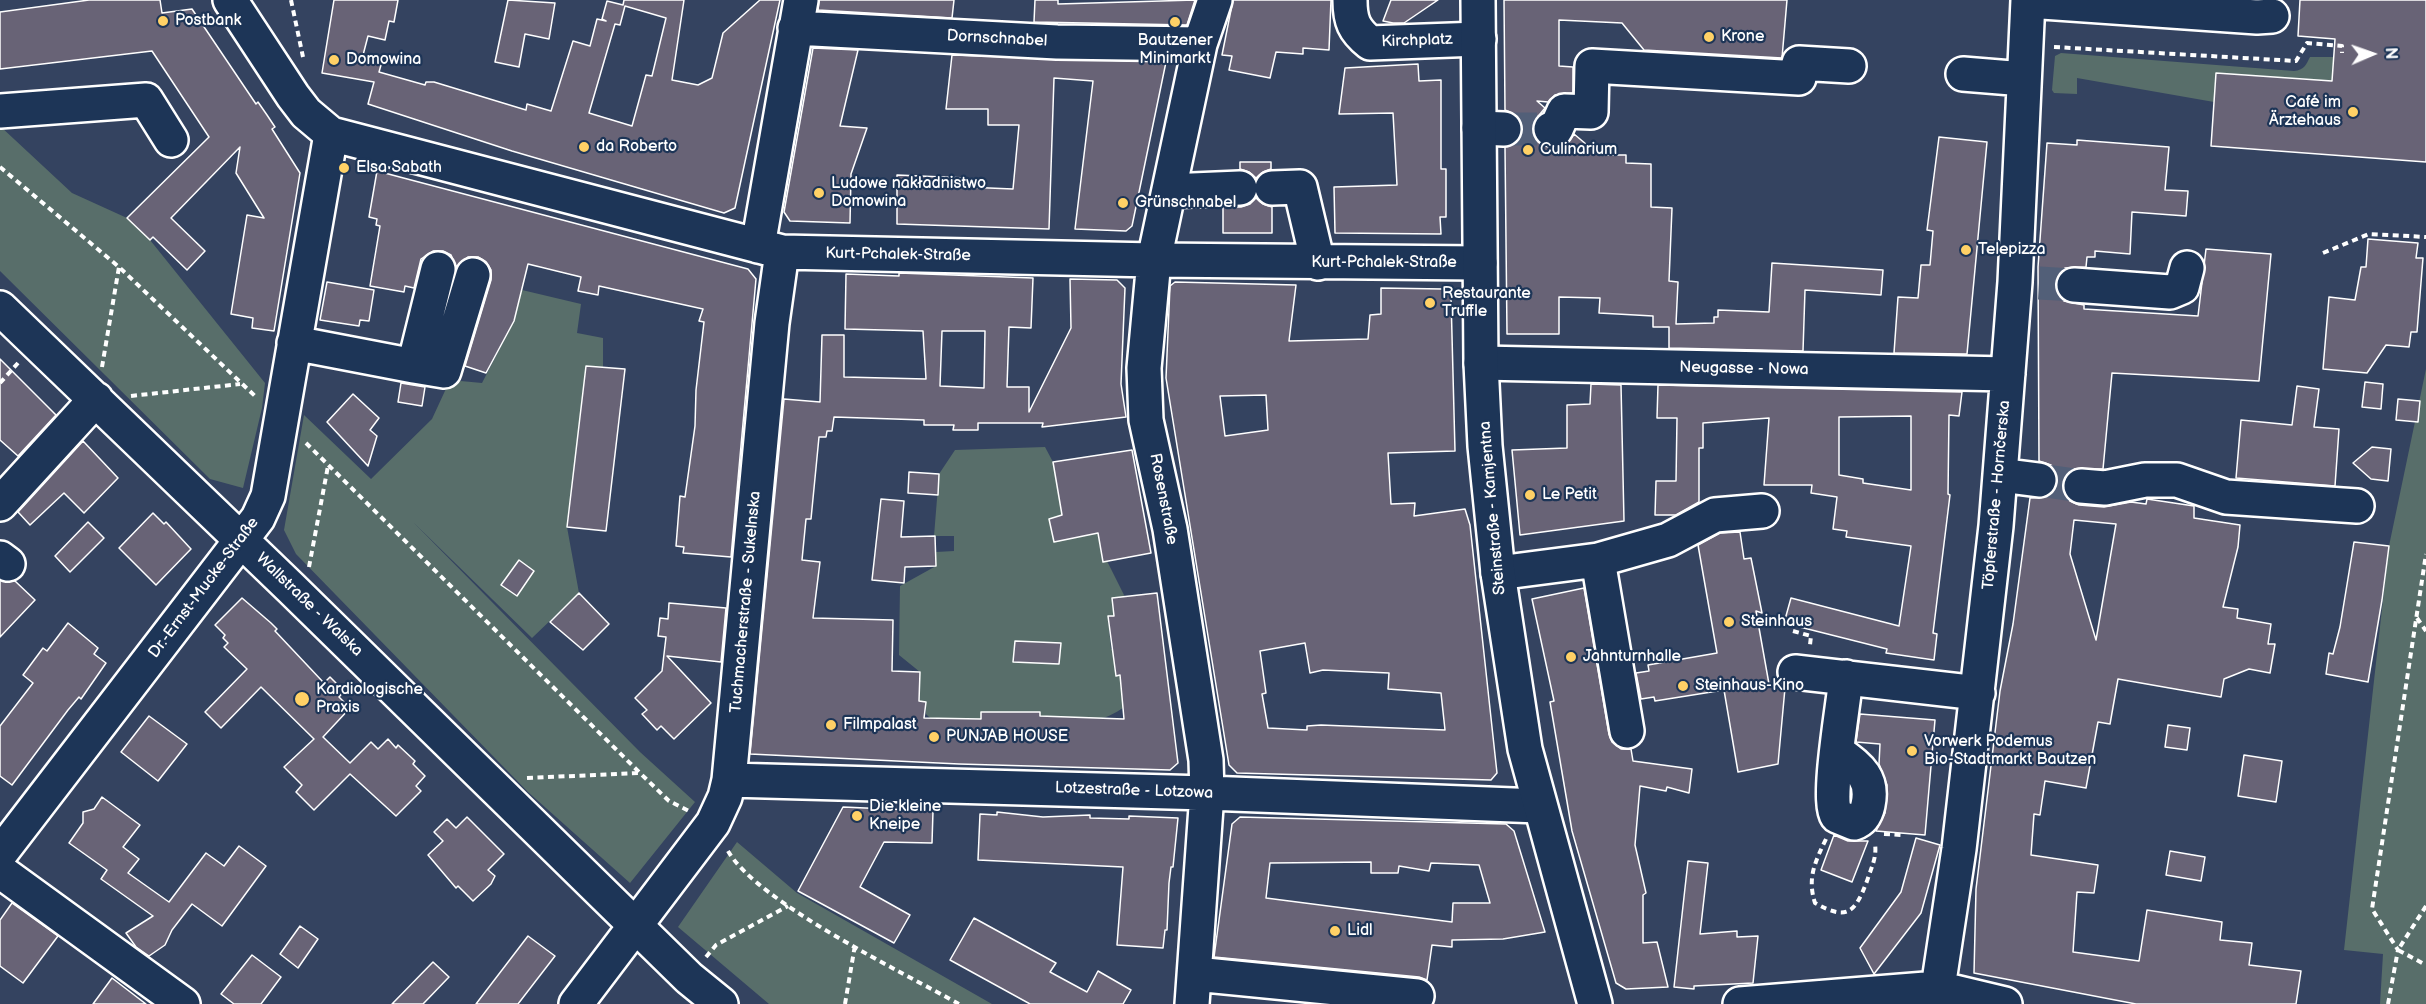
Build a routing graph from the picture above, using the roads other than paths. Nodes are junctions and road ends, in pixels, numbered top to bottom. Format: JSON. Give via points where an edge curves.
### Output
{"nodes":[{"id":1,"x":231,"y":0,"type":"edge"},
{"id":2,"x":1215,"y":0,"type":"edge"},
{"id":3,"x":1350,"y":0,"type":"edge"},
{"id":4,"x":1478,"y":0,"type":"edge"},
{"id":5,"x":2028,"y":1,"type":"edge"},
{"id":6,"x":798,"y":14,"type":"edge"},
{"id":7,"x":2272,"y":16,"type":"dead end"},
{"id":8,"x":1479,"y":39,"type":"junction"},
{"id":9,"x":1200,"y":44,"type":"junction"},
{"id":10,"x":1849,"y":66,"type":"dead end"},
{"id":11,"x":1963,"y":74,"type":"dead end"},
{"id":12,"x":2024,"y":79,"type":"junction"},
{"id":13,"x":0,"y":111,"type":"edge"},
{"id":14,"x":1551,"y":129,"type":"tunnel mouth"},
{"id":15,"x":331,"y":134,"type":"junction"},
{"id":16,"x":171,"y":140,"type":"dead end"},
{"id":17,"x":1240,"y":188,"type":"dead end"},
{"id":18,"x":1272,"y":188,"type":"dead end"},
{"id":19,"x":1168,"y":191,"type":"junction"},
{"id":20,"x":770,"y":249,"type":"junction"},
{"id":21,"x":1154,"y":260,"type":"junction"},
{"id":22,"x":1318,"y":263,"type":"junction"},
{"id":23,"x":1480,"y":263,"type":"junction"},
{"id":24,"x":2187,"y":268,"type":"dead end"},
{"id":25,"x":438,"y":269,"type":"dead end"},
{"id":26,"x":473,"y":274,"type":"dead end"},
{"id":27,"x":2074,"y":285,"type":"tunnel mouth"},
{"id":28,"x":0,"y":308,"type":"edge"},
{"id":29,"x":294,"y":343,"type":"junction"},
{"id":30,"x":1481,"y":363,"type":"junction"},
{"id":31,"x":414,"y":366,"type":"junction"},
{"id":32,"x":2008,"y":374,"type":"junction"},
{"id":33,"x":96,"y":399,"type":"junction"},
{"id":34,"x":2000,"y":475,"type":"junction"},
{"id":35,"x":2039,"y":480,"type":"tunnel mouth"},
{"id":36,"x":2081,"y":486,"type":"tunnel mouth"},
{"id":37,"x":0,"y":504,"type":"edge"},
{"id":38,"x":2357,"y":506,"type":"dead end"},
{"id":39,"x":1762,"y":511,"type":"dead end"},
{"id":40,"x":243,"y":541,"type":"junction"},
{"id":41,"x":1598,"y":560,"type":"junction"},
{"id":42,"x":1498,"y":573,"type":"junction"},
{"id":43,"x":1802,"y":659,"type":"road end"},
{"id":44,"x":1846,"y":678,"type":"junction"},
{"id":45,"x":1978,"y":693,"type":"junction"},
{"id":46,"x":1627,"y":731,"type":"dead end"},
{"id":47,"x":729,"y":780,"type":"junction"},
{"id":48,"x":1208,"y":793,"type":"junction"},
{"id":49,"x":1539,"y":806,"type":"junction"},
{"id":50,"x":1848,"y":818,"type":"road end"},
{"id":51,"x":0,"y":854,"type":"edge"},
{"id":52,"x":0,"y":870,"type":"edge"},
{"id":53,"x":636,"y":924,"type":"junction"},
{"id":54,"x":1194,"y":989,"type":"edge"},
{"id":55,"x":1417,"y":996,"type":"dead end"},
{"id":56,"x":1930,"y":996,"type":"edge"},
{"id":57,"x":183,"y":1004,"type":"edge"},
{"id":58,"x":576,"y":1004,"type":"edge"},
{"id":59,"x":721,"y":1004,"type":"edge"},
{"id":60,"x":1595,"y":1004,"type":"edge"},
{"id":61,"x":1740,"y":1004,"type":"edge"},
{"id":62,"x":2005,"y":1004,"type":"edge"}],
"edges":[{"from":1,"to":15,"type":"street","via":[[293,96]]},
{"from":2,"to":9,"type":"street","name":"Rosenstraße"},
{"from":3,"to":8,"type":"street","name":"Kirchplatz","via":[[1350,19],[1357,33],[1370,43]]},
{"from":4,"to":8,"type":"street","name":"Steinstraße - Kamjentna"},
{"from":5,"to":7,"type":"street"},
{"from":5,"to":12,"type":"street","name":"Töpferstraße - Hornčerska"},
{"from":6,"to":9,"type":"street","name":"Dornschnabel","via":[[1057,42]]},
{"from":6,"to":20,"type":"street","name":"Tuchmacherstraße - Sukelnska"},
{"from":8,"to":23,"type":"street","name":"Steinstraße - Kamjentna","via":[[1492,128]]},
{"from":9,"to":19,"type":"street","name":"Rosenstraße"},
{"from":10,"to":14,"type":"street","via":[[1799,63],[1799,78],[1592,66],[1592,112],[1564,111],[1556,129]]},
{"from":11,"to":12,"type":"street"},
{"from":12,"to":32,"type":"street","name":"Töpferstraße - Hornčerska","via":[[2027,283]]},
{"from":13,"to":16,"type":"street","via":[[146,100]]},
{"from":15,"to":20,"type":"street","name":"Kurt-Pchalek-Straße"},
{"from":15,"to":29,"type":"street","name":"Dr.-Ernst-Mucke-Straße"},
{"from":17,"to":19,"type":"street"},
{"from":18,"to":22,"type":"street","via":[[1300,187]]},
{"from":19,"to":21,"type":"street","name":"Rosenstraße"},
{"from":20,"to":21,"type":"street","name":"Kurt-Pchalek-Straße"},
{"from":20,"to":47,"type":"street","name":"Tuchmacherstraße - Sukelnska","via":[[770,335]]},
{"from":21,"to":22,"type":"street","name":"Kurt-Pchalek-Straße"},
{"from":21,"to":48,"type":"street","name":"Rosenstraße","via":[[1144,369],[1146,420],[1170,529]]},
{"from":22,"to":23,"type":"street","name":"Kurt-Pchalek-Straße"},
{"from":23,"to":30,"type":"street","name":"Steinstraße - Kamjentna"},
{"from":24,"to":27,"type":"street","via":[[2181,287],[2170,292]]},
{"from":25,"to":31,"type":"street"},
{"from":26,"to":31,"type":"street","via":[[444,371]]},
{"from":28,"to":33,"type":"street","name":"Wallstraße - Walska"},
{"from":29,"to":31,"type":"street"},
{"from":29,"to":40,"type":"street","name":"Dr.-Ernst-Mucke-Straße","via":[[268,496]]},
{"from":30,"to":32,"type":"street","name":"Neugasse - Nowa"},
{"from":30,"to":42,"type":"street","name":"Steinstraße - Kamjentna"},
{"from":32,"to":34,"type":"street","name":"Töpferstraße - Hornčerska"},
{"from":33,"to":37,"type":"street"},
{"from":33,"to":40,"type":"street","name":"Wallstraße - Walska"},
{"from":34,"to":35,"type":"street"},
{"from":34,"to":45,"type":"street","name":"Töpferstraße - Hornčerska"},
{"from":36,"to":38,"type":"street","via":[[2105,488],[2145,480],[2177,480],[2226,497]]},
{"from":39,"to":41,"type":"street","via":[[1715,515],[1668,540]]},
{"from":40,"to":51,"type":"street","name":"Dr.-Ernst-Mucke-Straße"},
{"from":40,"to":53,"type":"street","name":"Wallstraße - Walska"},
{"from":41,"to":42,"type":"street"},
{"from":41,"to":46,"type":"street"},
{"from":42,"to":49,"type":"street","name":"Steinstraße - Kamjentna","via":[[1525,748]]},
{"from":43,"to":44,"type":"street"},
{"from":44,"to":45,"type":"street"},
{"from":44,"to":50,"type":"street","via":[[1832,805]]},
{"from":45,"to":56,"type":"street","name":"Töpferstraße - Hornčerska","via":[[1959,849]]},
{"from":47,"to":48,"type":"street","name":"Lotzestraße - Lotzowa"},
{"from":47,"to":53,"type":"street","name":"Tuchmacherstraße - Sukelnska","via":[[713,823]]},
{"from":48,"to":49,"type":"street","name":"Lotzestraße - Lotzowa"},
{"from":48,"to":54,"type":"street","name":"Rosenstraße"},
{"from":49,"to":60,"type":"street","name":"Steinstraße - Kamjentna"},
{"from":52,"to":57,"type":"street"},
{"from":53,"to":58,"type":"street","name":"Tuchmacherstraße - Sukelnska"},
{"from":53,"to":59,"type":"street","name":"Wallstraße - Walska"},
{"from":54,"to":55,"type":"street"},
{"from":56,"to":61,"type":"street"},
{"from":56,"to":62,"type":"street"}]}
